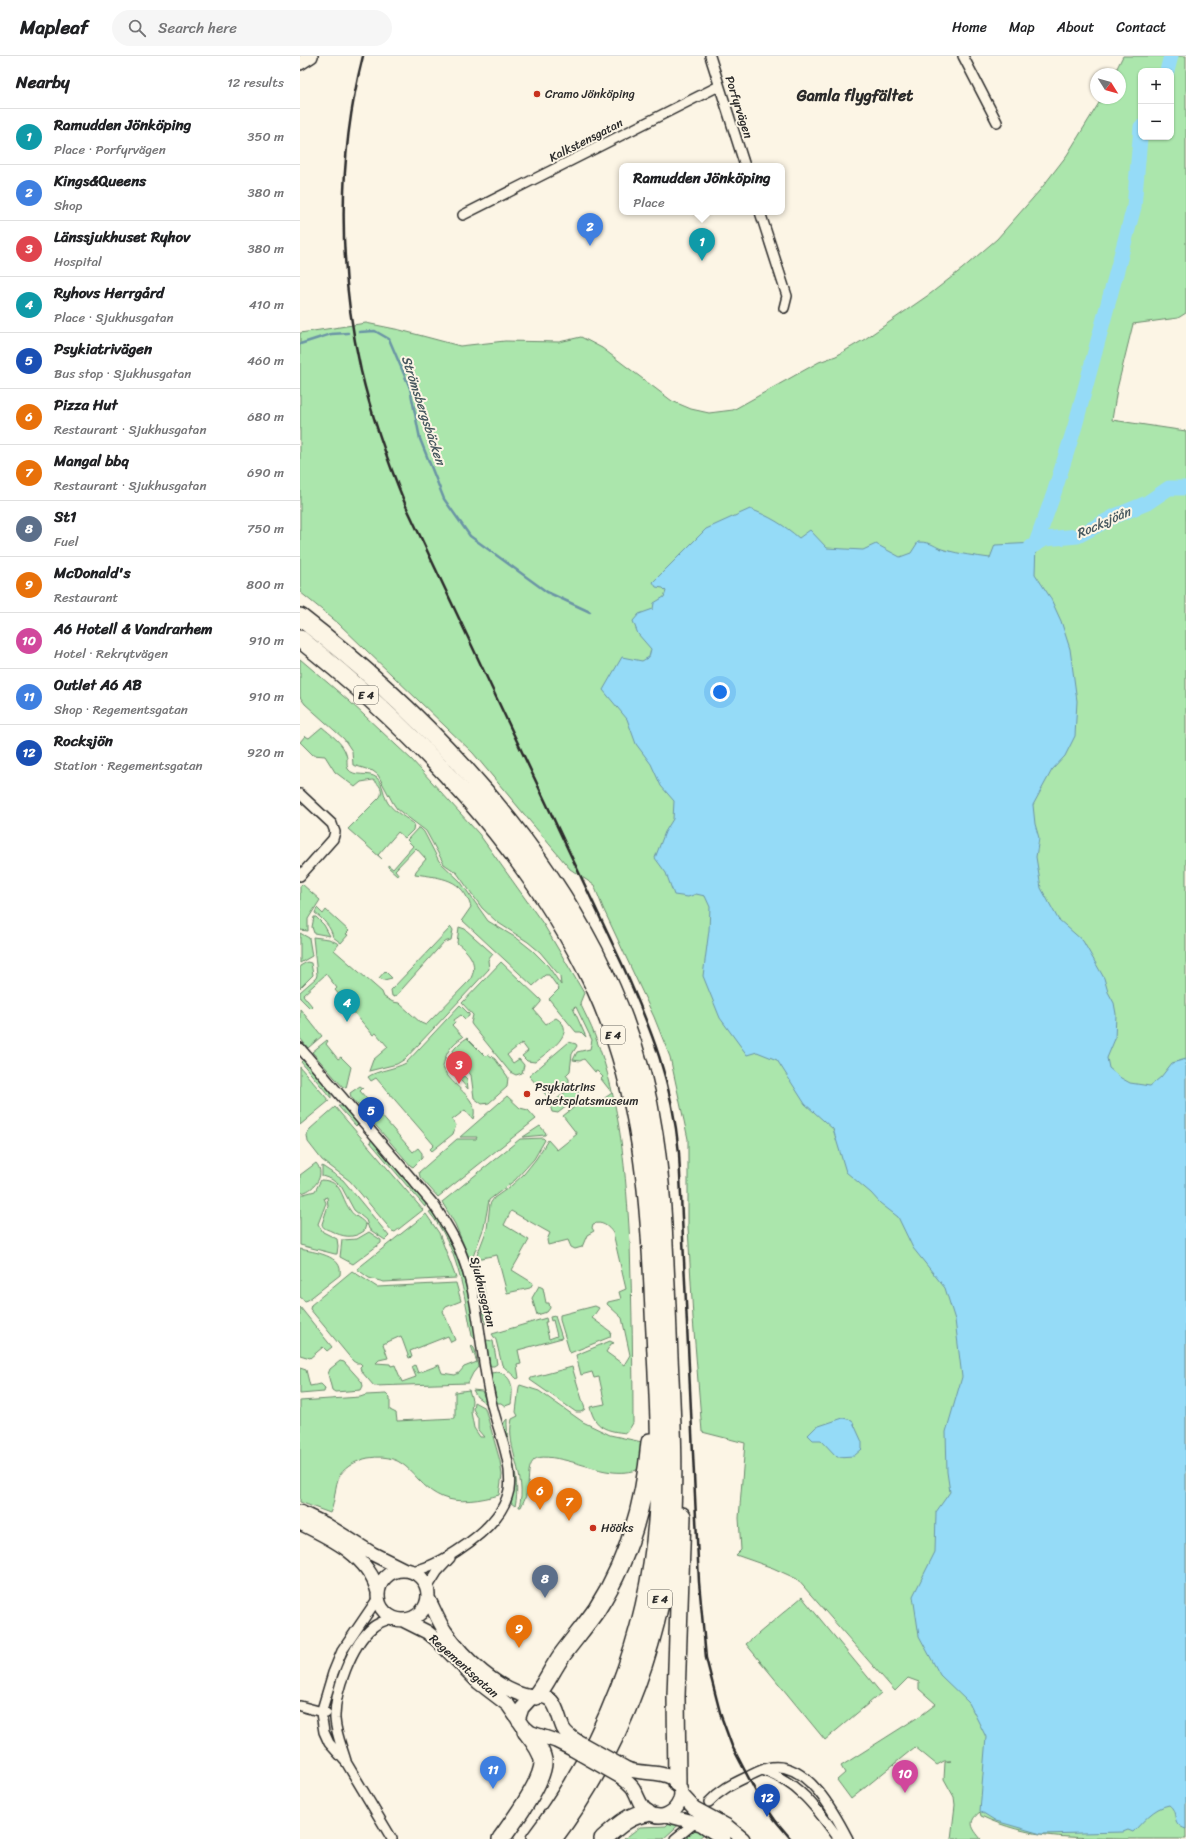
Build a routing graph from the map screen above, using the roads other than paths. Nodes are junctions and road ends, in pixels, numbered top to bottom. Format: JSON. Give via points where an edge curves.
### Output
{"nodes":[{"id":1,"x":311,"y":56,"type":"edge"},
{"id":2,"x":710,"y":56,"type":"edge"},
{"id":3,"x":963,"y":56,"type":"edge"},
{"id":4,"x":300,"y":63,"type":"edge"},
{"id":5,"x":719,"y":86,"type":"junction"},
{"id":6,"x":996,"y":122,"type":"dead end"},
{"id":7,"x":744,"y":163,"type":"edge"},
{"id":8,"x":463,"y":215,"type":"dead end"},
{"id":9,"x":761,"y":215,"type":"edge"},
{"id":10,"x":784,"y":308,"type":"dead end"},
{"id":11,"x":300,"y":617,"type":"edge"},
{"id":12,"x":300,"y":639,"type":"edge"},
{"id":13,"x":300,"y":794,"type":"edge"},
{"id":14,"x":300,"y":876,"type":"edge"},
{"id":15,"x":300,"y":1048,"type":"edge"},
{"id":16,"x":656,"y":1369,"type":"junction"},
{"id":17,"x":672,"y":1413,"type":"junction"},
{"id":18,"x":300,"y":1512,"type":"edge"},
{"id":19,"x":300,"y":1524,"type":"edge"},
{"id":20,"x":456,"y":1551,"type":"junction"},
{"id":21,"x":408,"y":1571,"type":"junction"},
{"id":22,"x":428,"y":1593,"type":"junction"},
{"id":23,"x":378,"y":1595,"type":"junction"},
{"id":24,"x":398,"y":1619,"type":"junction"},
{"id":25,"x":534,"y":1697,"type":"junction"},
{"id":26,"x":300,"y":1706,"type":"edge"},
{"id":27,"x":321,"y":1713,"type":"junction"},
{"id":28,"x":335,"y":1714,"type":"junction"},
{"id":29,"x":522,"y":1726,"type":"junction"},
{"id":30,"x":574,"y":1745,"type":"junction"},
{"id":31,"x":346,"y":1762,"type":"junction"},
{"id":32,"x":762,"y":1770,"type":"junction"},
{"id":33,"x":624,"y":1773,"type":"junction"},
{"id":34,"x":679,"y":1789,"type":"junction"},
{"id":35,"x":709,"y":1802,"type":"dead end"},
{"id":36,"x":647,"y":1813,"type":"junction"},
{"id":37,"x":666,"y":1815,"type":"junction"},
{"id":38,"x":692,"y":1825,"type":"dead end"},
{"id":39,"x":392,"y":1839,"type":"edge"},
{"id":40,"x":501,"y":1839,"type":"edge"},
{"id":41,"x":535,"y":1839,"type":"edge"},
{"id":42,"x":553,"y":1839,"type":"edge"},
{"id":43,"x":603,"y":1839,"type":"edge"},
{"id":44,"x":675,"y":1839,"type":"edge"},
{"id":45,"x":724,"y":1839,"type":"edge"},
{"id":46,"x":743,"y":1839,"type":"edge"},
{"id":47,"x":840,"y":1839,"type":"edge"},
{"id":48,"x":848,"y":1839,"type":"edge"}],
"edges":[{"from":1,"to":4,"type":"street"},
{"from":2,"to":5,"type":"street","name":"Porfyrvägen"},
{"from":3,"to":6,"type":"street"},
{"from":5,"to":7,"type":"street","name":"Porfyrvägen"},
{"from":5,"to":8,"type":"street","name":"Kalkstensgatan"},
{"from":9,"to":10,"type":"street","via":[[787,296]]},
{"from":11,"to":17,"type":"highway","number":"E 4","via":[[396,698],[477,784],[556,886],[586,936],[608,981],[633,1047],[654,1131],[662,1209]]},
{"from":12,"to":16,"type":"highway","number":"E 4","via":[[385,712],[488,822],[546,902],[570,940],[595,989],[629,1084],[643,1154],[653,1257]]},
{"from":13,"to":14,"type":"street","via":[[332,824],[335,832],[333,839]]},
{"from":15,"to":20,"type":"street","name":"Sjukhusgatan","via":[[434,1205],[449,1227],[463,1258],[474,1295],[489,1393],[508,1463],[509,1490],[497,1517]]},
{"from":16,"to":25,"type":"highway","via":[[645,1480],[629,1545],[604,1598]]},
{"from":16,"to":41,"type":"highway","number":"E 4","via":[[660,1471],[657,1523],[649,1584],[641,1620],[624,1677],[600,1734],[568,1792]]},
{"from":17,"to":34,"type":"highway","via":[[680,1458],[682,1496],[676,1697]]},
{"from":17,"to":42,"type":"highway","number":"E 4","via":[[674,1460],[670,1537],[662,1589],[646,1655],[625,1713],[607,1752],[586,1790]]},
{"from":18,"to":21,"type":"street"},
{"from":19,"to":23,"type":"street","via":[[348,1549],[374,1579]]},
{"from":20,"to":21,"type":"street","name":"Sjukhusgatan","via":[[431,1565]]},
{"from":20,"to":22,"type":"street","name":"Sjukhusgatan","via":[[437,1572]]},
{"from":21,"to":22,"type":"street","via":[[424,1581]]},
{"from":21,"to":23,"type":"street","via":[[399,1570],[387,1576],[380,1586]]},
{"from":22,"to":24,"type":"street","via":[[420,1614],[409,1619]]},
{"from":22,"to":25,"type":"street","name":"Regementsgatan","via":[[450,1638],[481,1671],[518,1695]]},
{"from":23,"to":24,"type":"street","via":[[386,1613]]},
{"from":23,"to":27,"type":"street","via":[[342,1650],[332,1673]]},
{"from":24,"to":28,"type":"street","via":[[373,1626],[355,1650],[338,1693]]},
{"from":24,"to":29,"type":"street","name":"Regementsgatan","via":[[427,1632],[437,1640],[478,1682],[508,1705]]},
{"from":25,"to":29,"type":"street","via":[[522,1708]]},
{"from":25,"to":30,"type":"street","name":"Regementsgatan","via":[[541,1696],[552,1701]]},
{"from":26,"to":27,"type":"street"},
{"from":27,"to":28,"type":"street"},
{"from":27,"to":31,"type":"street","via":[[329,1743]]},
{"from":28,"to":31,"type":"street","via":[[338,1737]]},
{"from":29,"to":30,"type":"street","via":[[556,1741]]},
{"from":29,"to":40,"type":"highway","via":[[541,1752],[542,1771],[533,1790]]},
{"from":30,"to":33,"type":"street","bridge":true},
{"from":31,"to":39,"type":"street"},
{"from":32,"to":35,"type":"street","via":[[724,1788]]},
{"from":32,"to":47,"type":"street","via":[[780,1776],[801,1792]]},
{"from":32,"to":48,"type":"street","via":[[781,1767],[802,1774],[815,1787]]},
{"from":33,"to":34,"type":"street","via":[[663,1774],[673,1779]]},
{"from":33,"to":36,"type":"street"},
{"from":34,"to":37,"type":"street","via":[[678,1806]]},
{"from":34,"to":46,"type":"street","via":[[694,1808],[727,1826]]},
{"from":36,"to":37,"type":"street","via":[[654,1816]]},
{"from":36,"to":43,"type":"highway","via":[[626,1820]]},
{"from":37,"to":45,"type":"street","via":[[701,1824]]},
{"from":38,"to":44,"type":"street"}]}
